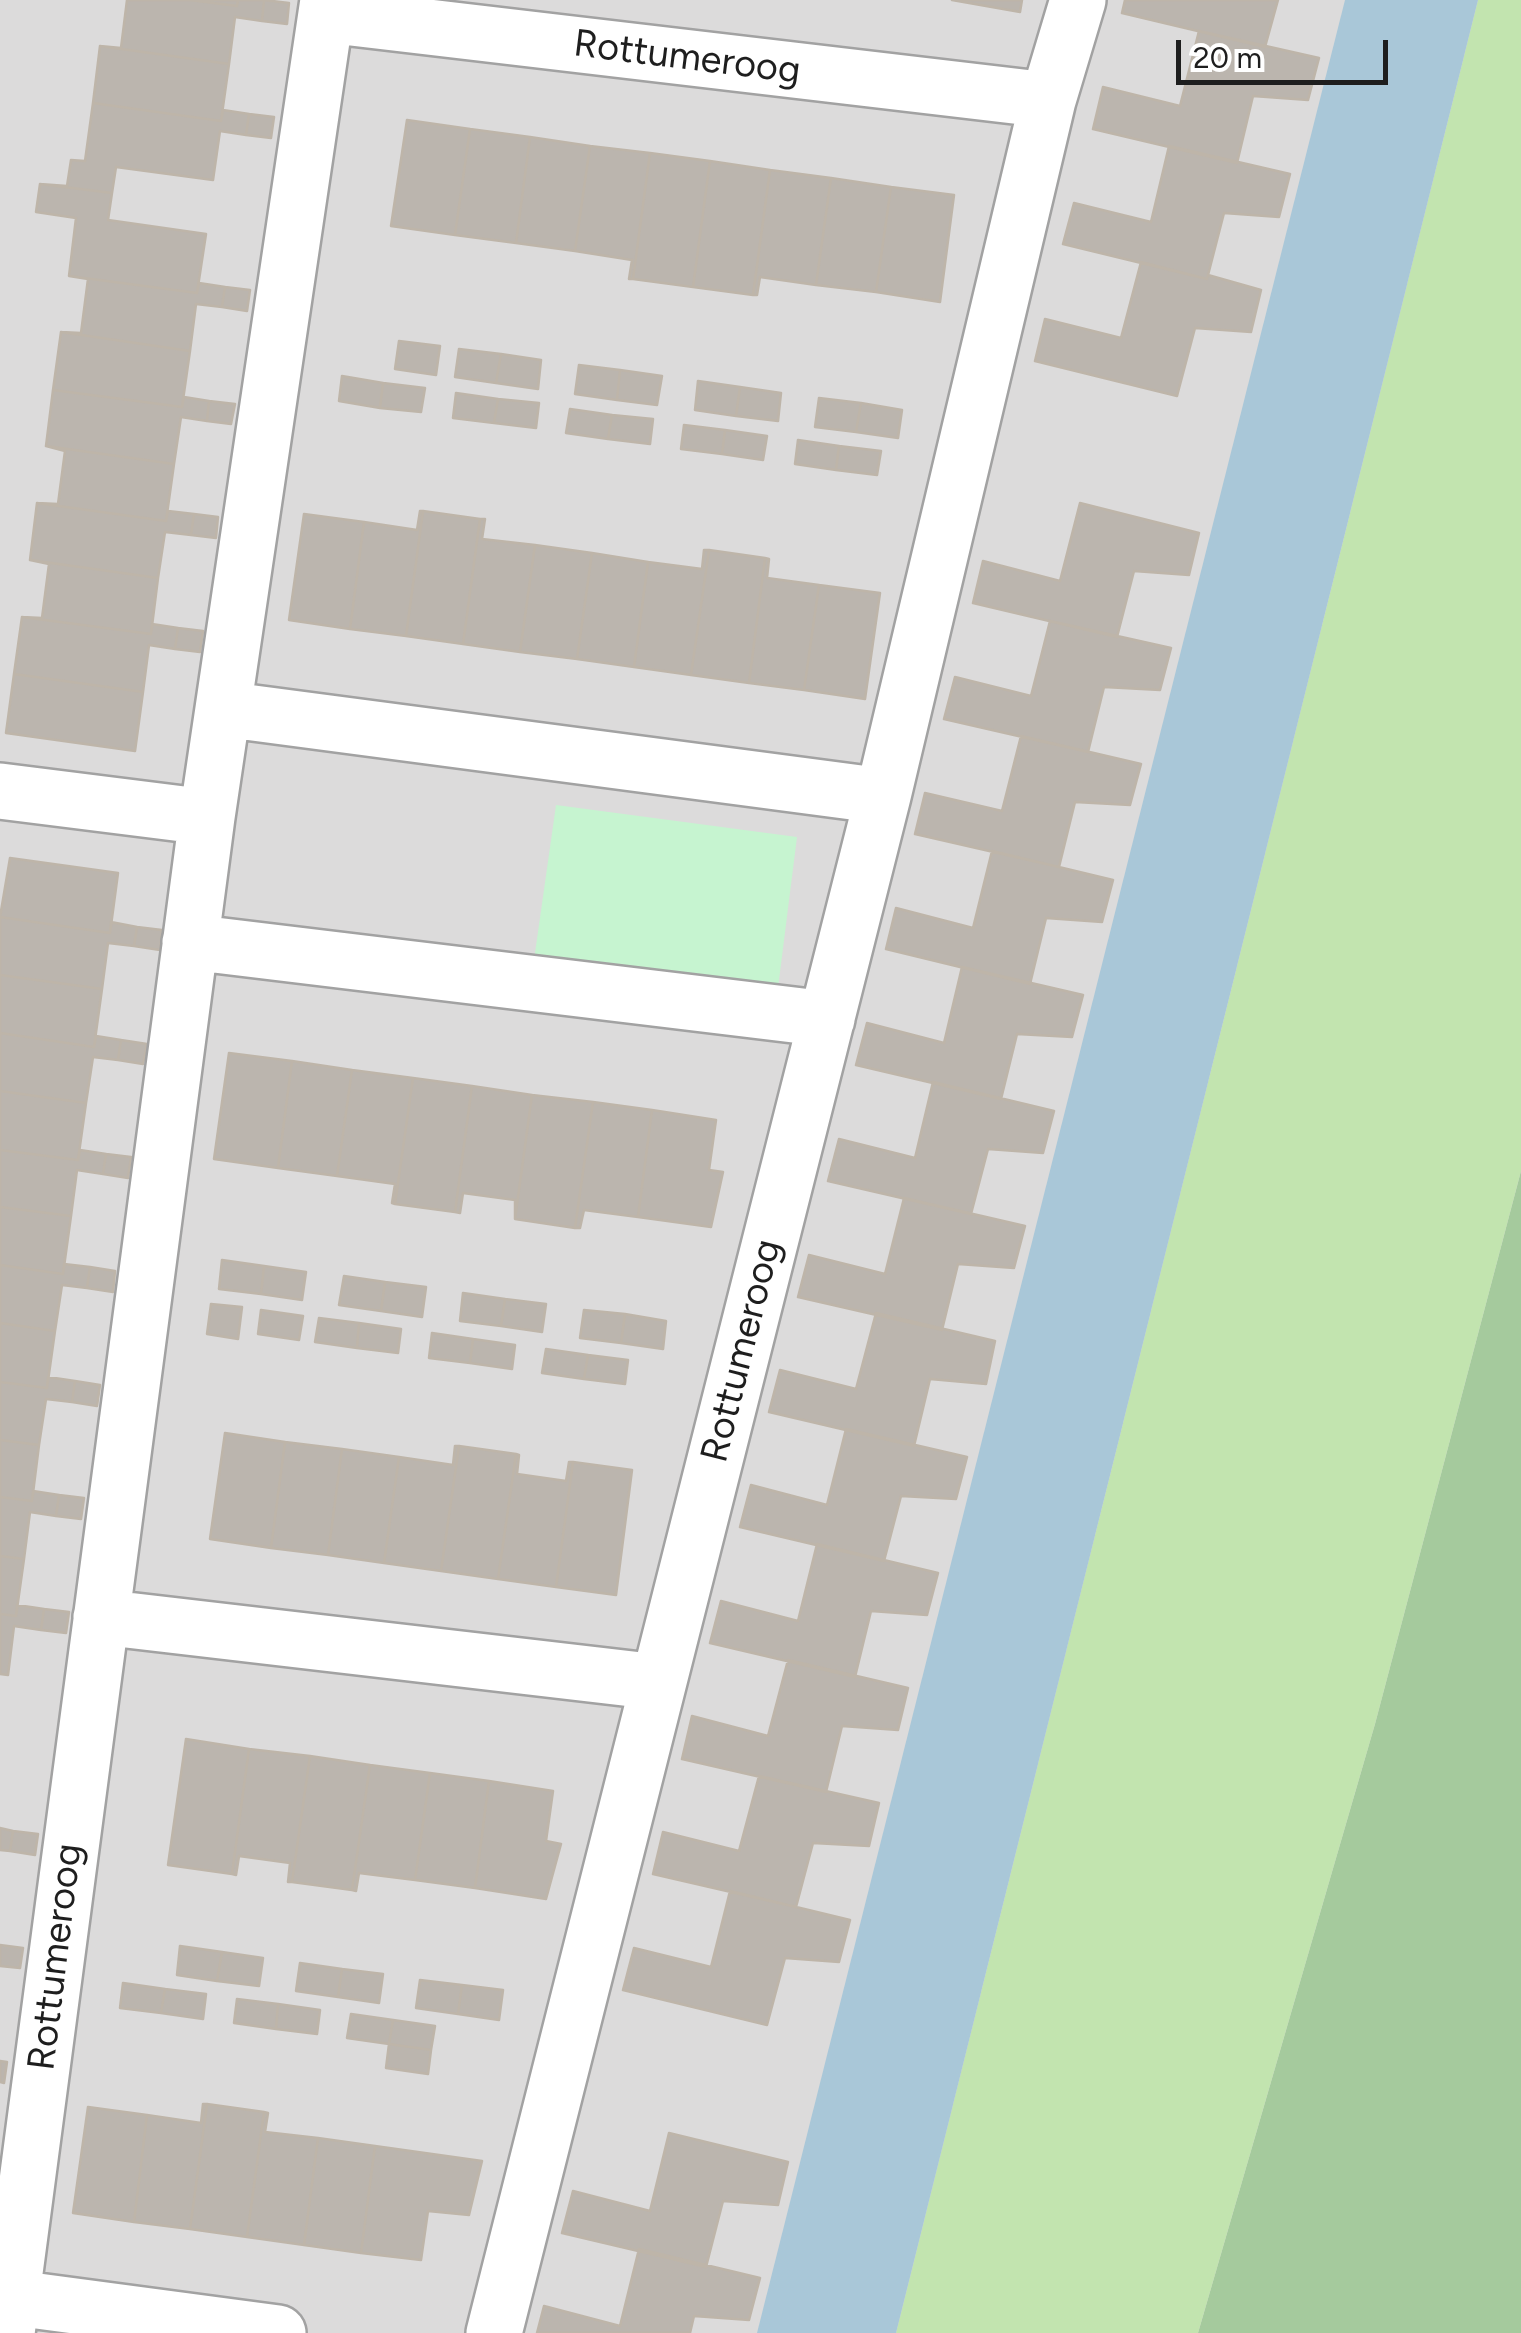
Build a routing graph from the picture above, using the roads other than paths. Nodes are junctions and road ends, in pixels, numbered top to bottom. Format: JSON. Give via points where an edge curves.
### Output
{"nodes":[{"id":1,"x":1078,"y":0,"type":"edge"},
{"id":2,"x":327,"y":8,"type":"edge"},
{"id":3,"x":1048,"y":100,"type":"junction"},
{"id":4,"x":223,"y":709,"type":"junction"},
{"id":5,"x":0,"y":791,"type":"edge"},
{"id":6,"x":883,"y":796,"type":"junction"},
{"id":7,"x":207,"y":816,"type":"junction"},
{"id":8,"x":190,"y":942,"type":"junction"},
{"id":9,"x":827,"y":1019,"type":"junction"},
{"id":10,"x":101,"y":1617,"type":"junction"},
{"id":11,"x":658,"y":1682,"type":"junction"},
{"id":12,"x":6,"y":2309,"type":"edge"},
{"id":13,"x":278,"y":2333,"type":"edge"},
{"id":14,"x":494,"y":2333,"type":"edge"}],
"edges":[{"from":1,"to":3,"type":"street","name":"Rottumeroog"},
{"from":2,"to":3,"type":"street","name":"Rottumeroog"},
{"from":2,"to":4,"type":"street","name":"Rottumeroog"},
{"from":3,"to":6,"type":"street","name":"Rottumeroog"},
{"from":4,"to":6,"type":"street"},
{"from":4,"to":7,"type":"street","name":"Rottumeroog"},
{"from":5,"to":7,"type":"street"},
{"from":6,"to":9,"type":"street","name":"Rottumeroog"},
{"from":7,"to":8,"type":"street","name":"Rottumeroog"},
{"from":8,"to":9,"type":"street"},
{"from":8,"to":10,"type":"street","name":"Rottumeroog"},
{"from":9,"to":11,"type":"street","name":"Rottumeroog"},
{"from":10,"to":11,"type":"street"},
{"from":10,"to":12,"type":"street","name":"Rottumeroog"},
{"from":11,"to":14,"type":"street","name":"Rottumeroog"},
{"from":12,"to":13,"type":"street","name":"Rottumeroog"}]}
